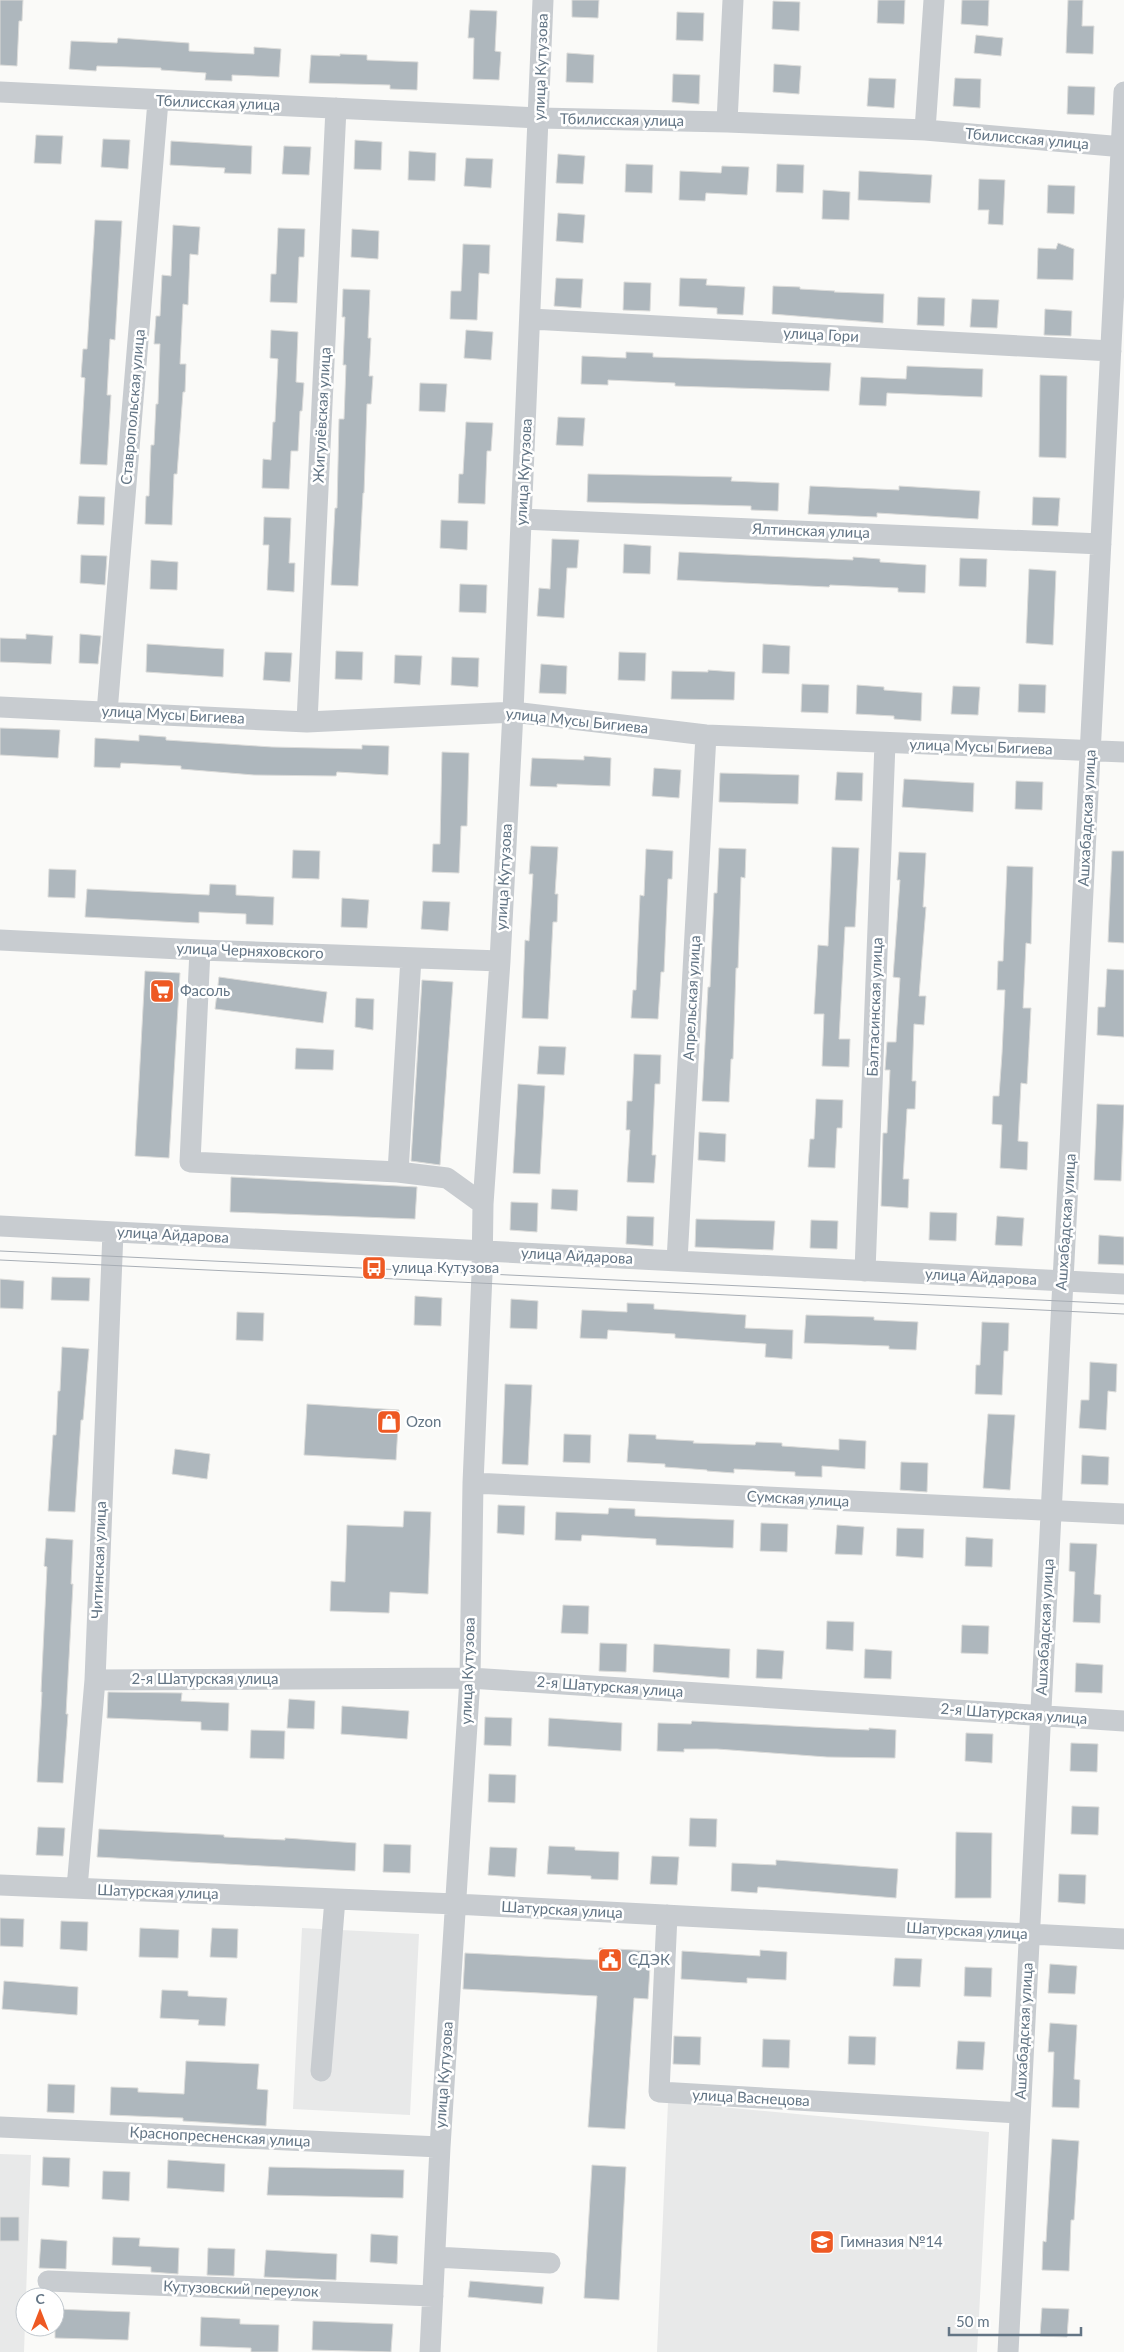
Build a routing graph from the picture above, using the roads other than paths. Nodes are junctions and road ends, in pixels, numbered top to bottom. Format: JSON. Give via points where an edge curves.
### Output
{"nodes":[{"id":1,"x":543,"y":0,"type":"edge"},
{"id":2,"x":733,"y":0,"type":"edge"},
{"id":3,"x":934,"y":0,"type":"edge"},
{"id":4,"x":0,"y":92,"type":"edge"},
{"id":5,"x":1124,"y":92,"type":"edge"},
{"id":6,"x":158,"y":101,"type":"junction"},
{"id":7,"x":336,"y":108,"type":"junction"},
{"id":8,"x":539,"y":118,"type":"junction"},
{"id":9,"x":727,"y":122,"type":"junction"},
{"id":10,"x":925,"y":130,"type":"junction"},
{"id":11,"x":1123,"y":147,"type":"edge"},
{"id":12,"x":531,"y":319,"type":"junction"},
{"id":13,"x":1111,"y":351,"type":"junction"},
{"id":14,"x":521,"y":519,"type":"junction"},
{"id":15,"x":1101,"y":544,"type":"junction"},
{"id":16,"x":0,"y":707,"type":"edge"},
{"id":17,"x":107,"y":712,"type":"junction"},
{"id":18,"x":513,"y":712,"type":"junction"},
{"id":19,"x":307,"y":722,"type":"junction"},
{"id":20,"x":706,"y":735,"type":"junction"},
{"id":21,"x":884,"y":743,"type":"junction"},
{"id":22,"x":1090,"y":751,"type":"junction"},
{"id":23,"x":1124,"y":752,"type":"edge"},
{"id":24,"x":0,"y":940,"type":"edge"},
{"id":25,"x":200,"y":950,"type":"junction"},
{"id":26,"x":412,"y":958,"type":"junction"},
{"id":27,"x":500,"y":961,"type":"junction"},
{"id":28,"x":398,"y":1172,"type":"junction"},
{"id":29,"x":483,"y":1204,"type":"junction"},
{"id":30,"x":0,"y":1226,"type":"edge"},
{"id":31,"x":113,"y":1232,"type":"junction"},
{"id":32,"x":483,"y":1252,"type":"junction"},
{"id":33,"x":677,"y":1260,"type":"junction"},
{"id":34,"x":865,"y":1271,"type":"junction"},
{"id":35,"x":1064,"y":1281,"type":"junction"},
{"id":36,"x":1124,"y":1284,"type":"edge"},
{"id":37,"x":473,"y":1483,"type":"junction"},
{"id":38,"x":1051,"y":1512,"type":"junction"},
{"id":39,"x":1124,"y":1514,"type":"edge"},
{"id":40,"x":470,"y":1678,"type":"junction"},
{"id":41,"x":95,"y":1680,"type":"junction"},
{"id":42,"x":1040,"y":1716,"type":"junction"},
{"id":43,"x":1124,"y":1721,"type":"edge"},
{"id":44,"x":0,"y":1885,"type":"edge"},
{"id":45,"x":77,"y":1888,"type":"junction"},
{"id":46,"x":335,"y":1899,"type":"junction"},
{"id":47,"x":455,"y":1904,"type":"junction"},
{"id":48,"x":667,"y":1915,"type":"junction"},
{"id":49,"x":1029,"y":1934,"type":"junction"},
{"id":50,"x":1124,"y":1939,"type":"edge"},
{"id":51,"x":321,"y":2071,"type":"dead end"},
{"id":52,"x":1020,"y":2113,"type":"junction"},
{"id":53,"x":0,"y":2127,"type":"edge"},
{"id":54,"x":440,"y":2147,"type":"junction"},
{"id":55,"x":435,"y":2258,"type":"junction"},
{"id":56,"x":550,"y":2263,"type":"dead end"},
{"id":57,"x":48,"y":2281,"type":"dead end"},
{"id":58,"x":433,"y":2296,"type":"junction"},
{"id":59,"x":430,"y":2352,"type":"edge"},
{"id":60,"x":1008,"y":2352,"type":"edge"}],
"edges":[{"from":1,"to":8,"type":"street","name":"улица Кутузова"},
{"from":2,"to":9,"type":"street"},
{"from":3,"to":10,"type":"street"},
{"from":4,"to":6,"type":"street","name":"Тбилисская улица"},
{"from":5,"to":11,"type":"street","name":"Ашхабадская улица"},
{"from":6,"to":7,"type":"street","name":"Тбилисская улица"},
{"from":6,"to":17,"type":"street","name":"Ставропольская улица"},
{"from":7,"to":8,"type":"street","name":"Тбилисская улица"},
{"from":7,"to":19,"type":"street","name":"Жигулёвская улица"},
{"from":8,"to":9,"type":"street","name":"Тбилисская улица"},
{"from":8,"to":12,"type":"street","name":"улица Кутузова"},
{"from":9,"to":10,"type":"street","name":"Тбилисская улица"},
{"from":10,"to":11,"type":"street","name":"Тбилисская улица"},
{"from":11,"to":13,"type":"street","name":"Ашхабадская улица"},
{"from":12,"to":13,"type":"street","name":"улица Гори"},
{"from":12,"to":14,"type":"street","name":"улица Кутузова"},
{"from":13,"to":15,"type":"street","name":"Ашхабадская улица"},
{"from":14,"to":15,"type":"street","name":"Ялтинская улица"},
{"from":14,"to":18,"type":"street","name":"улица Кутузова"},
{"from":15,"to":22,"type":"street","name":"Ашхабадская улица"},
{"from":16,"to":17,"type":"street","name":"улица Мусы Бигиева"},
{"from":17,"to":19,"type":"street","name":"улица Мусы Бигиева"},
{"from":18,"to":19,"type":"street","name":"улица Мусы Бигиева"},
{"from":18,"to":20,"type":"street","name":"улица Мусы Бигиева"},
{"from":18,"to":27,"type":"street","name":"улица Кутузова"},
{"from":20,"to":21,"type":"street","name":"улица Мусы Бигиева"},
{"from":20,"to":33,"type":"street","name":"Апрельская улица"},
{"from":21,"to":22,"type":"street","name":"улица Мусы Бигиева"},
{"from":21,"to":34,"type":"street","name":"Балтасинская улица"},
{"from":22,"to":23,"type":"street","name":"улица Мусы Бигиева"},
{"from":22,"to":35,"type":"street","name":"Ашхабадская улица"},
{"from":24,"to":25,"type":"street","name":"улица Черняховского"},
{"from":25,"to":26,"type":"street","name":"улица Черняховского"},
{"from":25,"to":28,"type":"street","via":[[190,1162]]},
{"from":26,"to":27,"type":"street","name":"улица Черняховского"},
{"from":26,"to":28,"type":"street"},
{"from":27,"to":29,"type":"street","name":"улица Кутузова"},
{"from":28,"to":29,"type":"street","via":[[447,1178]]},
{"from":29,"to":32,"type":"street","name":"улица Кутузова"},
{"from":30,"to":31,"type":"street","name":"улица Айдарова"},
{"from":31,"to":32,"type":"street","name":"улица Айдарова"},
{"from":31,"to":41,"type":"street","name":"Читинская улица"},
{"from":32,"to":33,"type":"street","name":"улица Айдарова"},
{"from":32,"to":37,"type":"street","name":"улица Кутузова"},
{"from":33,"to":34,"type":"street","name":"улица Айдарова"},
{"from":34,"to":35,"type":"street","name":"улица Айдарова"},
{"from":35,"to":36,"type":"street","name":"улица Айдарова"},
{"from":35,"to":38,"type":"street","name":"Ашхабадская улица","via":[[1060,1301]]},
{"from":37,"to":38,"type":"street","name":"Сумская улица"},
{"from":37,"to":40,"type":"street","name":"улица Кутузова"},
{"from":38,"to":39,"type":"street","name":"Сумская улица"},
{"from":38,"to":42,"type":"street","name":"Ашхабадская улица"},
{"from":40,"to":41,"type":"street","name":"2-я Шатурская улица"},
{"from":40,"to":42,"type":"street","name":"2-я Шатурская улица"},
{"from":40,"to":47,"type":"street","name":"улица Кутузова"},
{"from":41,"to":45,"type":"street","name":"Читинская улица"},
{"from":42,"to":43,"type":"street","name":"2-я Шатурская улица"},
{"from":42,"to":49,"type":"street","name":"Ашхабадская улица"},
{"from":44,"to":45,"type":"street","name":"Шатурская улица"},
{"from":45,"to":46,"type":"street","name":"Шатурская улица"},
{"from":46,"to":47,"type":"street","name":"Шатурская улица"},
{"from":46,"to":51,"type":"street"},
{"from":47,"to":48,"type":"street","name":"Шатурская улица"},
{"from":47,"to":54,"type":"street","name":"улица Кутузова"},
{"from":48,"to":49,"type":"street","name":"Шатурская улица"},
{"from":48,"to":52,"type":"street","name":"улица Васнецова","via":[[659,2092]]},
{"from":49,"to":50,"type":"street","name":"Шатурская улица"},
{"from":49,"to":52,"type":"street","name":"Ашхабадская улица"},
{"from":52,"to":60,"type":"street","name":"Ашхабадская улица"},
{"from":53,"to":54,"type":"street","name":"Краснопресненская улица"},
{"from":54,"to":55,"type":"street","name":"улица Кутузова"},
{"from":55,"to":56,"type":"street"},
{"from":55,"to":58,"type":"street","name":"улица Кутузова"},
{"from":57,"to":58,"type":"street","name":"Кутузовский переулок"},
{"from":58,"to":59,"type":"street","name":"улица Кутузова"}]}
